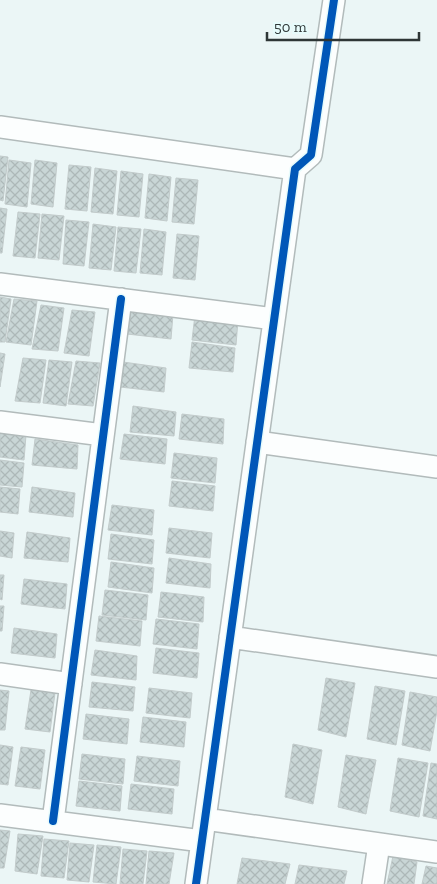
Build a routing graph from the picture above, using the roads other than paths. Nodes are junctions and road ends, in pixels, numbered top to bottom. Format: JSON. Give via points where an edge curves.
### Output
{"nodes":[{"id":1,"x":334,"y":0,"type":"edge"},
{"id":2,"x":0,"y":128,"type":"edge"},
{"id":3,"x":295,"y":169,"type":"junction"},
{"id":4,"x":0,"y":284,"type":"edge"},
{"id":5,"x":121,"y":299,"type":"junction"},
{"id":6,"x":274,"y":320,"type":"junction"},
{"id":7,"x":0,"y":422,"type":"edge"},
{"id":8,"x":103,"y":435,"type":"junction"},
{"id":9,"x":257,"y":442,"type":"junction"},
{"id":10,"x":437,"y":467,"type":"edge"},
{"id":11,"x":230,"y":637,"type":"junction"},
{"id":12,"x":437,"y":667,"type":"edge"},
{"id":13,"x":0,"y":674,"type":"edge"},
{"id":14,"x":71,"y":684,"type":"junction"},
{"id":15,"x":0,"y":814,"type":"edge"},
{"id":16,"x":205,"y":819,"type":"junction"},
{"id":17,"x":53,"y":821,"type":"junction"},
{"id":18,"x":202,"y":841,"type":"junction"},
{"id":19,"x":379,"y":844,"type":"junction"},
{"id":20,"x":437,"y":852,"type":"edge"},
{"id":21,"x":196,"y":884,"type":"edge"},
{"id":22,"x":374,"y":884,"type":"edge"}],
"edges":[{"from":1,"to":3,"type":"street","via":[[311,155]]},
{"from":2,"to":3,"type":"street"},
{"from":3,"to":6,"type":"street"},
{"from":4,"to":5,"type":"street"},
{"from":5,"to":6,"type":"street"},
{"from":5,"to":8,"type":"street"},
{"from":6,"to":9,"type":"street"},
{"from":7,"to":8,"type":"street"},
{"from":8,"to":14,"type":"street"},
{"from":9,"to":10,"type":"street"},
{"from":9,"to":11,"type":"street"},
{"from":11,"to":12,"type":"street"},
{"from":11,"to":16,"type":"street"},
{"from":13,"to":14,"type":"street"},
{"from":14,"to":17,"type":"street"},
{"from":15,"to":17,"type":"street"},
{"from":16,"to":18,"type":"street"},
{"from":16,"to":19,"type":"street"},
{"from":17,"to":18,"type":"street"},
{"from":18,"to":21,"type":"street"},
{"from":19,"to":20,"type":"street"},
{"from":19,"to":22,"type":"street"}]}
